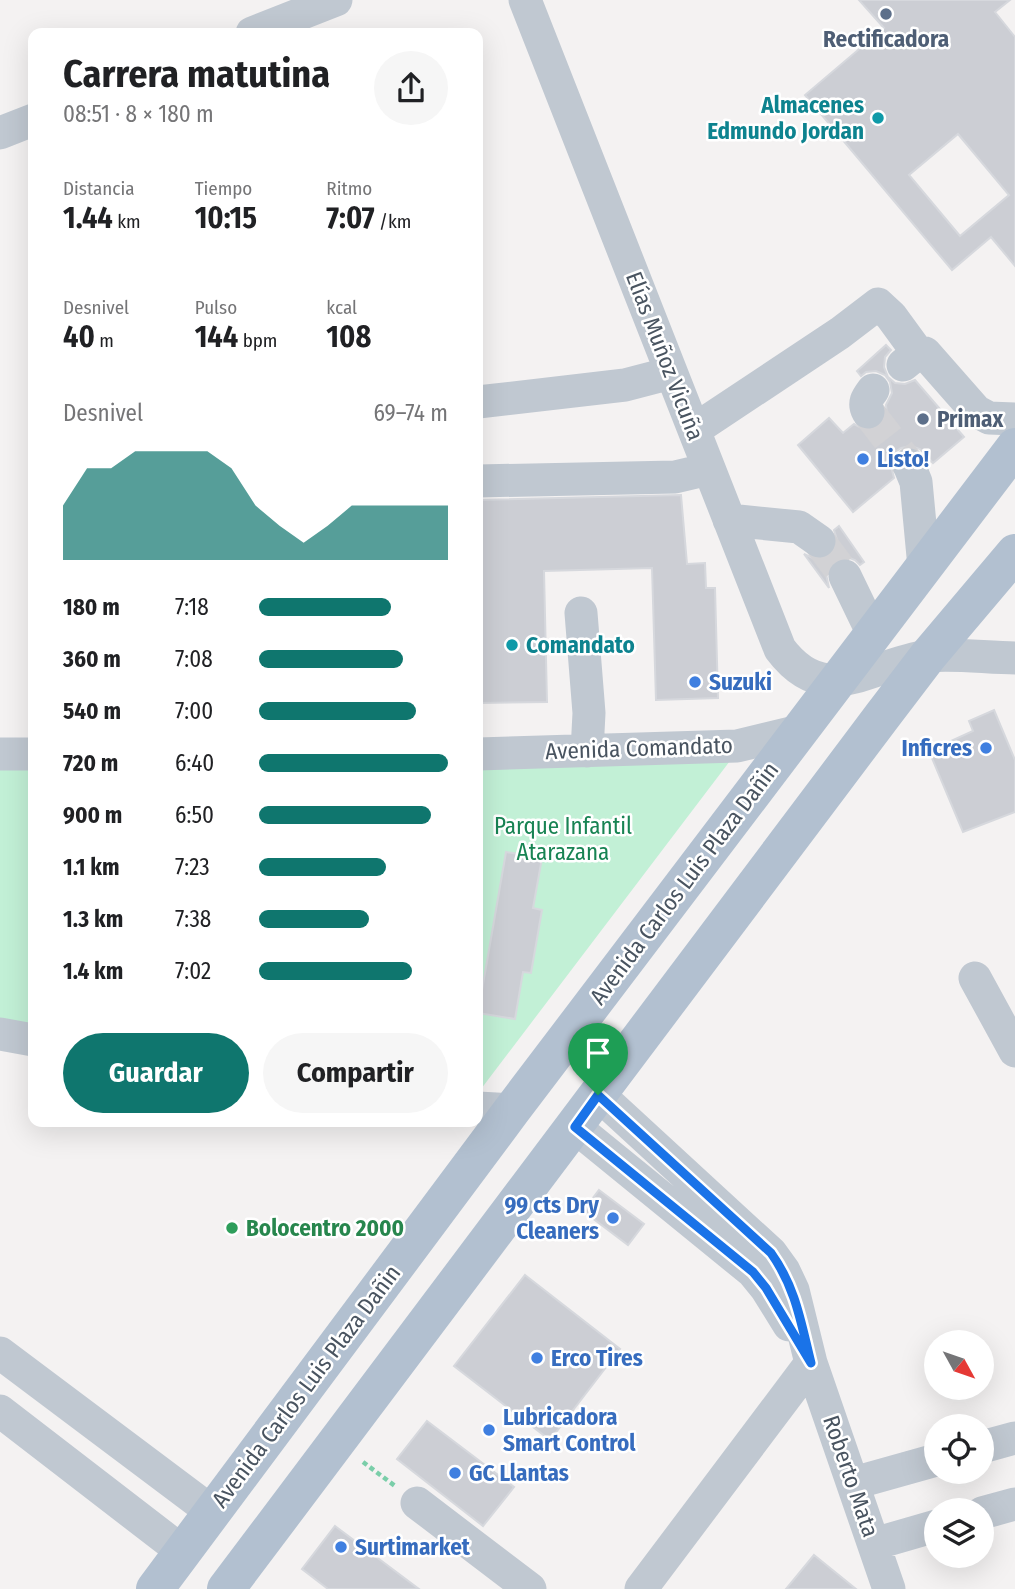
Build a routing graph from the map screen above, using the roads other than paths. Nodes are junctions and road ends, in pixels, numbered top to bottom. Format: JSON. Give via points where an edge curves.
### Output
{"nodes":[{"id":1,"x":336,"y":0,"type":"edge"},
{"id":2,"x":526,"y":0,"type":"edge"},
{"id":3,"x":265,"y":28,"type":"edge"},
{"id":4,"x":28,"y":122,"type":"edge"},
{"id":5,"x":0,"y":133,"type":"edge"},
{"id":6,"x":671,"y":373,"type":"junction"},
{"id":7,"x":483,"y":401,"type":"edge"},
{"id":8,"x":1015,"y":419,"type":"edge"},
{"id":9,"x":694,"y":430,"type":"junction"},
{"id":10,"x":1015,"y":447,"type":"edge"},
{"id":11,"x":909,"y":466,"type":"tunnel mouth"},
{"id":12,"x":709,"y":470,"type":"junction"},
{"id":13,"x":483,"y":481,"type":"edge"},
{"id":14,"x":729,"y":520,"type":"junction"},
{"id":15,"x":819,"y":541,"type":"tunnel mouth"},
{"id":16,"x":1015,"y":553,"type":"edge"},
{"id":17,"x":923,"y":567,"type":"junction"},
{"id":18,"x":845,"y":576,"type":"tunnel mouth"},
{"id":19,"x":581,"y":613,"type":"dead end"},
{"id":20,"x":873,"y":634,"type":"junction"},
{"id":21,"x":928,"y":656,"type":"junction"},
{"id":22,"x":1015,"y":658,"type":"edge"},
{"id":23,"x":836,"y":682,"type":"junction"},
{"id":24,"x":799,"y":731,"type":"junction"},
{"id":25,"x":587,"y":751,"type":"junction"},
{"id":26,"x":0,"y":754,"type":"edge"},
{"id":27,"x":28,"y":754,"type":"edge"},
{"id":28,"x":483,"y":754,"type":"edge"},
{"id":29,"x":975,"y":978,"type":"dead end"},
{"id":30,"x":0,"y":1034,"type":"edge"},
{"id":31,"x":28,"y":1039,"type":"edge"},
{"id":32,"x":1015,"y":1051,"type":"edge"},
{"id":33,"x":598,"y":1095,"type":"junction"},
{"id":34,"x":495,"y":1109,"type":"edge"},
{"id":35,"x":483,"y":1126,"type":"edge"},
{"id":36,"x":482,"y":1127,"type":"edge"},
{"id":37,"x":575,"y":1127,"type":"junction"},
{"id":38,"x":0,"y":1353,"type":"edge"},
{"id":39,"x":811,"y":1363,"type":"junction"},
{"id":40,"x":0,"y":1411,"type":"edge"},
{"id":41,"x":1015,"y":1438,"type":"edge"},
{"id":42,"x":994,"y":1444,"type":"edge"},
{"id":43,"x":924,"y":1463,"type":"edge"},
{"id":44,"x":854,"y":1483,"type":"junction"},
{"id":45,"x":417,"y":1503,"type":"road end"},
{"id":46,"x":1015,"y":1504,"type":"edge"},
{"id":47,"x":994,"y":1510,"type":"edge"},
{"id":48,"x":212,"y":1512,"type":"junction"},
{"id":49,"x":924,"y":1529,"type":"edge"},
{"id":50,"x":874,"y":1544,"type":"junction"},
{"id":51,"x":183,"y":1552,"type":"junction"},
{"id":52,"x":155,"y":1589,"type":"edge"},
{"id":53,"x":226,"y":1589,"type":"edge"},
{"id":54,"x":530,"y":1589,"type":"edge"},
{"id":55,"x":641,"y":1589,"type":"edge"},
{"id":56,"x":889,"y":1589,"type":"edge"}],
"edges":[{"from":1,"to":3,"type":"street"},
{"from":2,"to":6,"type":"street","name":"Elías Muñoz Vicuña"},
{"from":4,"to":5,"type":"street"},
{"from":6,"to":7,"type":"street","via":[[625,385]]},
{"from":6,"to":9,"type":"street","name":"Elías Muñoz Vicuña"},
{"from":8,"to":9,"type":"street","via":[[989,418],[976,411],[925,353],[911,359],[891,316],[878,304]]},
{"from":9,"to":12,"type":"street","name":"Elías Muñoz Vicuña"},
{"from":10,"to":17,"type":"main road","name":"Avenida Carlos Luis Plaza Dañin"},
{"from":11,"to":17,"type":"street","via":[[916,482]]},
{"from":12,"to":13,"type":"street","via":[[675,477]]},
{"from":12,"to":14,"type":"street","name":"Elías Muñoz Vicuña"},
{"from":14,"to":15,"type":"street","via":[[799,527]]},
{"from":14,"to":23,"type":"street","name":"Elías Muñoz Vicuña","via":[[779,649],[809,677]]},
{"from":16,"to":21,"type":"main road"},
{"from":17,"to":20,"type":"main road","name":"Avenida Carlos Luis Plaza Dañin"},
{"from":18,"to":20,"type":"street"},
{"from":19,"to":25,"type":"street","via":[[589,713]]},
{"from":20,"to":23,"type":"main road","name":"Avenida Carlos Luis Plaza Dañin"},
{"from":21,"to":22,"type":"street"},
{"from":21,"to":23,"type":"street"},
{"from":21,"to":33,"type":"main road"},
{"from":23,"to":24,"type":"main road","name":"Avenida Carlos Luis Plaza Dañin"},
{"from":24,"to":25,"type":"street","name":"Avenida Comandato","via":[[737,746]]},
{"from":24,"to":34,"type":"main road","name":"Avenida Carlos Luis Plaza Dañin"},
{"from":25,"to":28,"type":"street","name":"Avenida Comandato"},
{"from":26,"to":27,"type":"street"},
{"from":29,"to":32,"type":"street"},
{"from":30,"to":31,"type":"street"},
{"from":33,"to":37,"type":"main road"},
{"from":33,"to":39,"type":"street","name":"Roberto Mata","via":[[771,1253],[793,1290]]},
{"from":34,"to":35,"type":"main road","name":"Avenida Carlos Luis Plaza Dañin"},
{"from":36,"to":48,"type":"main road","name":"Avenida Carlos Luis Plaza Dañin"},
{"from":37,"to":39,"type":"street","name":"Roberto Mata","via":[[753,1272]]},
{"from":37,"to":53,"type":"main road"},
{"from":38,"to":48,"type":"street"},
{"from":39,"to":44,"type":"street","name":"Roberto Mata"},
{"from":39,"to":55,"type":"street"},
{"from":40,"to":51,"type":"street"},
{"from":41,"to":42,"type":"street"},
{"from":43,"to":44,"type":"street"},
{"from":44,"to":50,"type":"street","name":"Roberto Mata"},
{"from":45,"to":54,"type":"street"},
{"from":46,"to":47,"type":"street"},
{"from":48,"to":51,"type":"main road","name":"Avenida Carlos Luis Plaza Dañin"},
{"from":49,"to":50,"type":"street"},
{"from":50,"to":56,"type":"street","name":"Roberto Mata"},
{"from":51,"to":52,"type":"main road","name":"Avenida Carlos Luis Plaza Dañin"}]}
